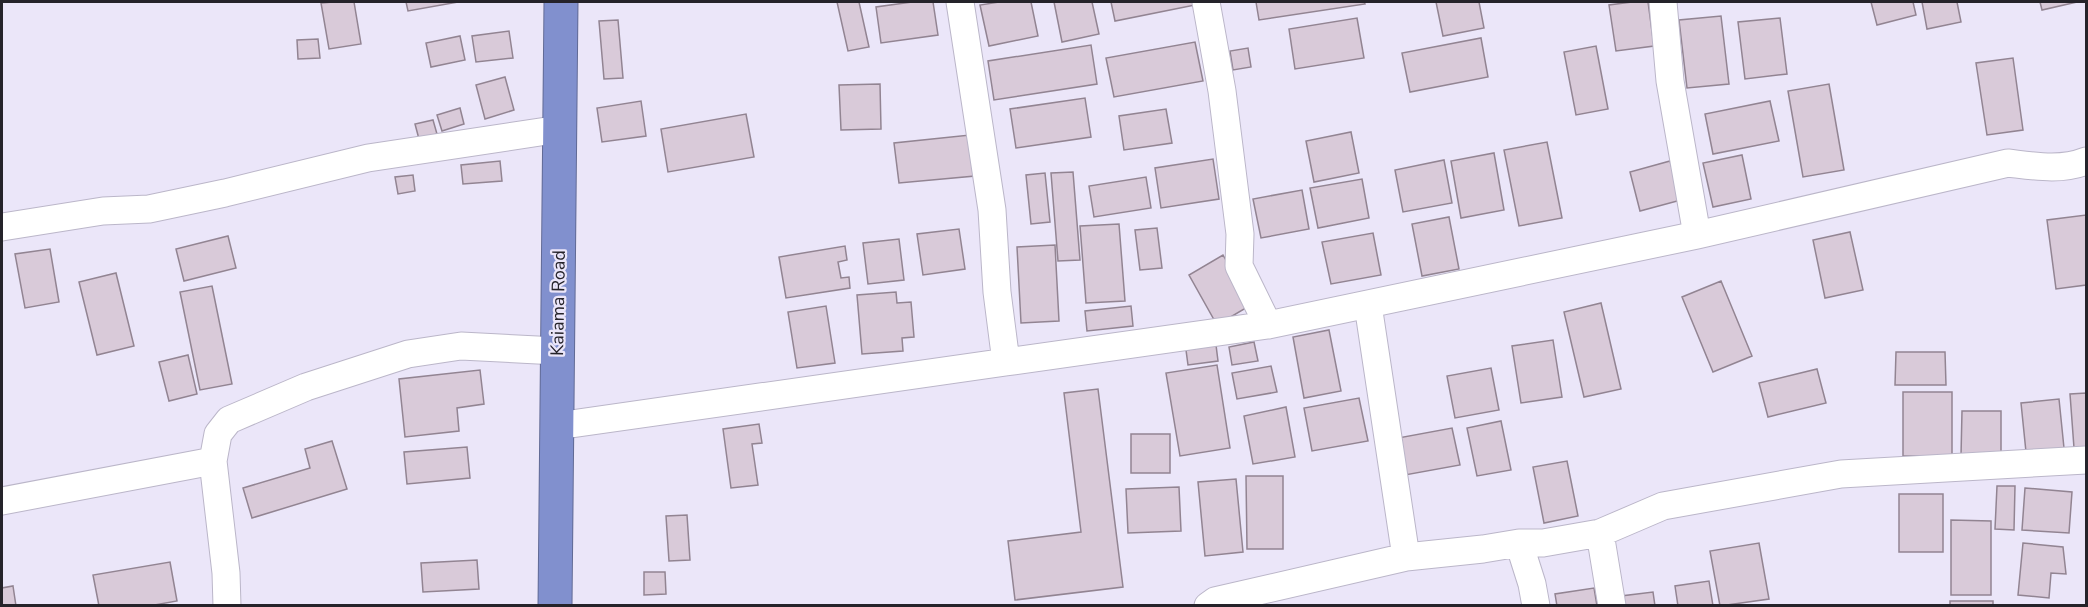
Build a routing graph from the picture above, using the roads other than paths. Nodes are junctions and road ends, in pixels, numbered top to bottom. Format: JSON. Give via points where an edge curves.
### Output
{"nodes":[{"id":1,"x":561,"y":2,"type":"edge"},
{"id":2,"x":960,"y":2,"type":"edge"},
{"id":3,"x":1206,"y":2,"type":"edge"},
{"id":4,"x":1663,"y":2,"type":"edge"},
{"id":5,"x":560,"y":129,"type":"junction"},
{"id":6,"x":2086,"y":161,"type":"edge"},
{"id":7,"x":2,"y":227,"type":"edge"},
{"id":8,"x":1697,"y":235,"type":"junction"},
{"id":9,"x":1368,"y":305,"type":"junction"},
{"id":10,"x":1268,"y":325,"type":"junction"},
{"id":11,"x":557,"y":351,"type":"junction"},
{"id":12,"x":1006,"y":362,"type":"junction"},
{"id":13,"x":556,"y":426,"type":"junction"},
{"id":14,"x":2086,"y":460,"type":"edge"},
{"id":15,"x":213,"y":461,"type":"junction"},
{"id":16,"x":2,"y":501,"type":"edge"},
{"id":17,"x":1600,"y":533,"type":"junction"},
{"id":18,"x":1519,"y":543,"type":"junction"},
{"id":19,"x":1406,"y":557,"type":"junction"},
{"id":20,"x":227,"y":606,"type":"edge"},
{"id":21,"x":555,"y":606,"type":"edge"},
{"id":22,"x":1208,"y":606,"type":"edge"},
{"id":23,"x":1536,"y":606,"type":"edge"},
{"id":24,"x":1612,"y":606,"type":"edge"}],
"edges":[{"from":1,"to":5,"type":"highway","name":"Kaiama Road"},
{"from":2,"to":12,"type":"street","via":[[992,210]]},
{"from":3,"to":10,"type":"street","via":[[1240,234],[1239,266]]},
{"from":4,"to":8,"type":"street","via":[[1670,81]]},
{"from":5,"to":7,"type":"street","via":[[368,158],[149,209],[103,210]]},
{"from":5,"to":11,"type":"highway","name":"Kaiama Road"},
{"from":6,"to":8,"type":"street","via":[[2056,167],[2008,164]]},
{"from":8,"to":9,"type":"street"},
{"from":9,"to":10,"type":"street"},
{"from":9,"to":19,"type":"street"},
{"from":10,"to":12,"type":"street"},
{"from":11,"to":13,"type":"highway","name":"Kaiama Road"},
{"from":11,"to":15,"type":"street","via":[[461,346],[408,354],[329,379],[229,420],[218,434]]},
{"from":12,"to":13,"type":"street"},
{"from":13,"to":21,"type":"highway","name":"Kaiama Road"},
{"from":14,"to":17,"type":"street","via":[[1841,474],[1663,506]]},
{"from":15,"to":16,"type":"street"},
{"from":15,"to":20,"type":"street"},
{"from":17,"to":18,"type":"street"},
{"from":17,"to":24,"type":"street"},
{"from":18,"to":19,"type":"street"},
{"from":18,"to":23,"type":"street"},
{"from":19,"to":22,"type":"street","via":[[1215,601]]}]}
